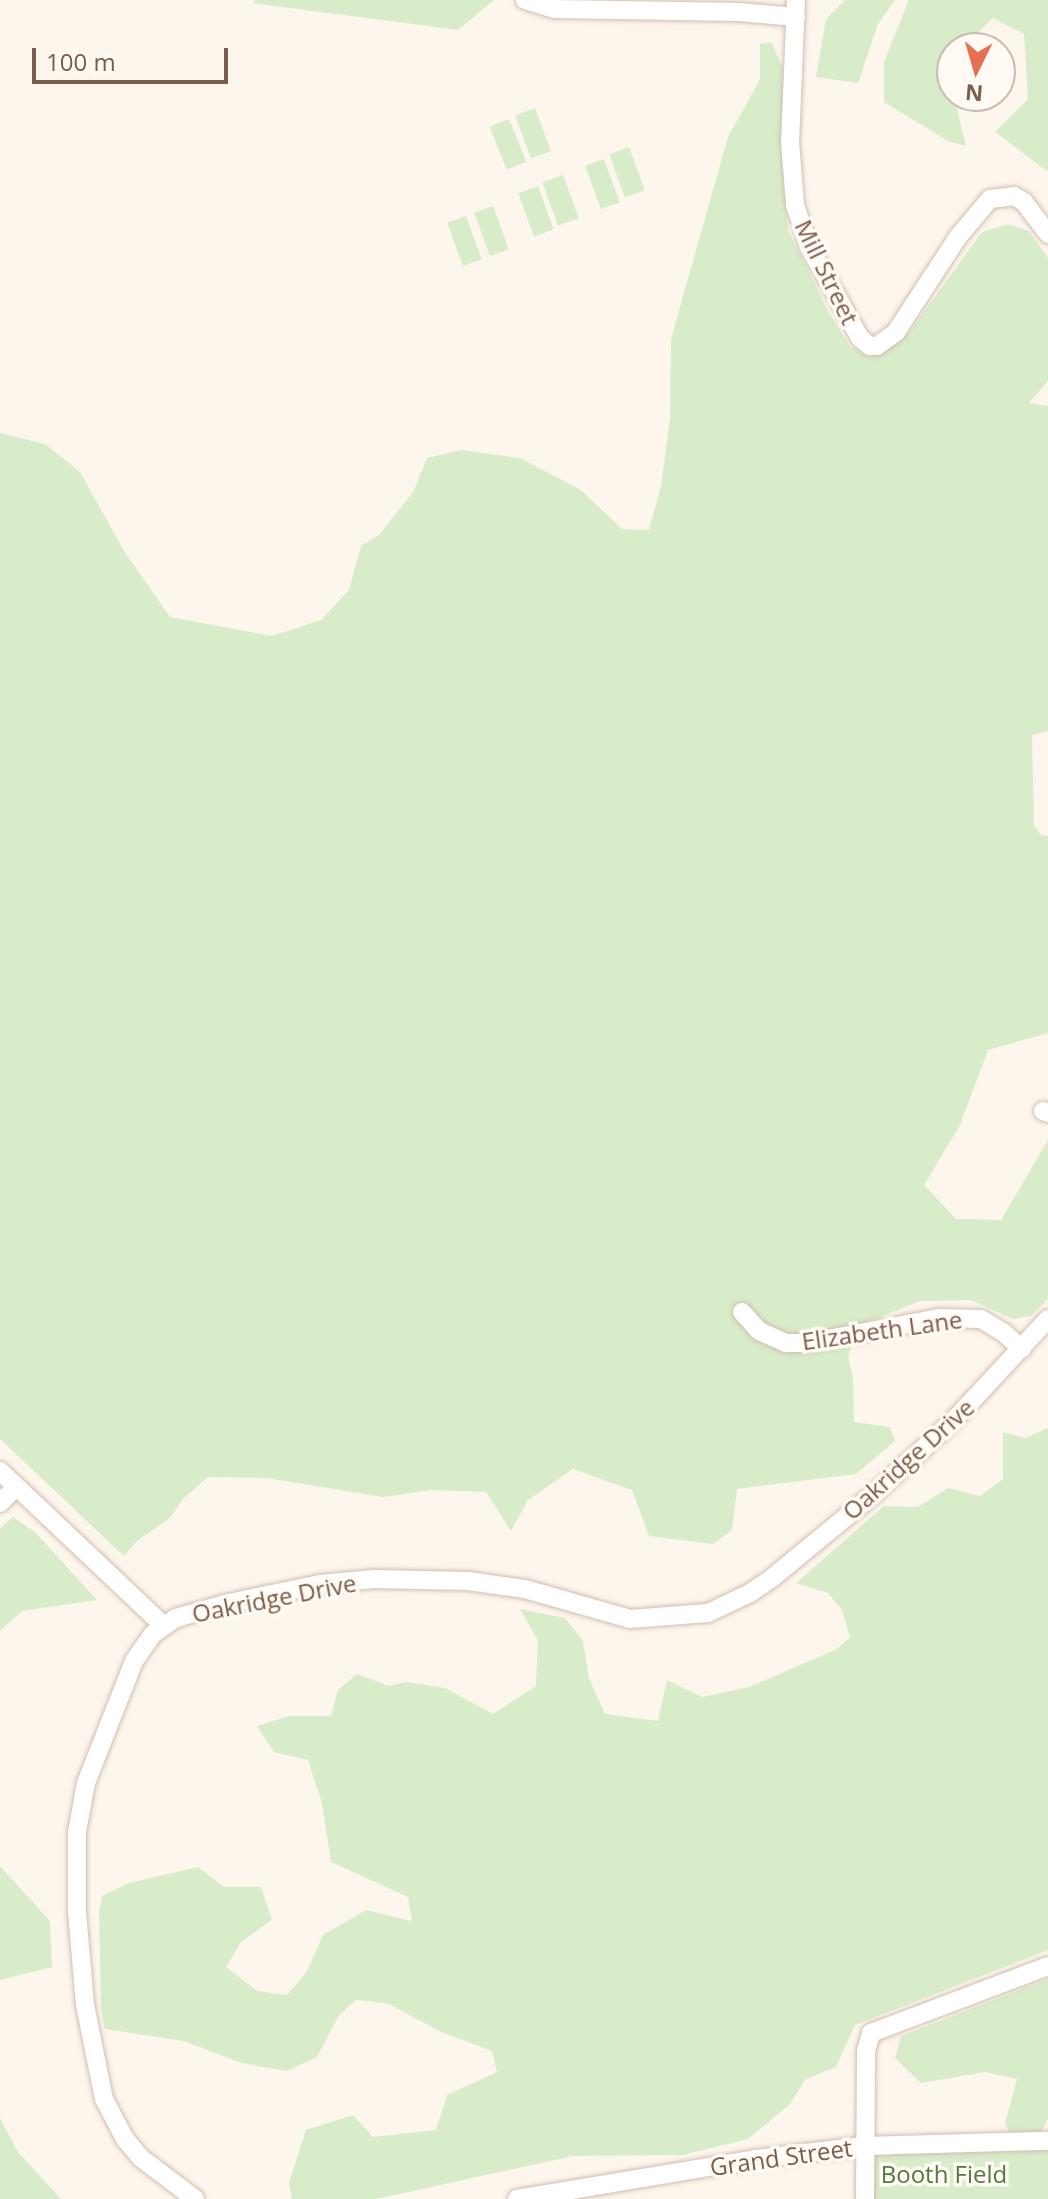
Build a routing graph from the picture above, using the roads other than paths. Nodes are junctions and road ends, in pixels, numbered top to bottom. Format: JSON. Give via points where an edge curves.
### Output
{"nodes":[{"id":1,"x":525,"y":0,"type":"edge"},
{"id":2,"x":796,"y":9,"type":"edge"},
{"id":3,"x":1048,"y":234,"type":"edge"},
{"id":4,"x":742,"y":1312,"type":"dead end"},
{"id":5,"x":1048,"y":1319,"type":"edge"},
{"id":6,"x":1022,"y":1349,"type":"junction"},
{"id":7,"x":0,"y":1471,"type":"edge"},
{"id":8,"x":16,"y":1487,"type":"junction"},
{"id":9,"x":0,"y":1503,"type":"edge"},
{"id":10,"x":163,"y":1625,"type":"junction"},
{"id":11,"x":1048,"y":1966,"type":"edge"},
{"id":12,"x":1048,"y":2141,"type":"edge"},
{"id":13,"x":864,"y":2146,"type":"junction"},
{"id":14,"x":195,"y":2199,"type":"edge"},
{"id":15,"x":517,"y":2199,"type":"edge"},
{"id":16,"x":865,"y":2199,"type":"edge"}],
"edges":[{"from":1,"to":2,"type":"street","via":[[555,9]]},
{"from":2,"to":3,"type":"street","name":"Mill Street","via":[[790,141],[795,205],[809,247],[860,338],[870,346],[884,344],[896,332],[958,237],[990,199],[1014,196],[1034,212]]},
{"from":4,"to":6,"type":"street","name":"Elizabeth Lane","via":[[759,1331],[786,1343],[963,1316],[993,1325]]},
{"from":5,"to":6,"type":"street","name":"Oakridge Drive"},
{"from":6,"to":10,"type":"street","name":"Oakridge Drive","via":[[875,1493],[772,1578],[708,1613],[630,1619],[525,1589],[468,1581],[374,1579],[229,1603]]},
{"from":7,"to":8,"type":"street"},
{"from":8,"to":9,"type":"street"},
{"from":8,"to":10,"type":"street"},
{"from":10,"to":14,"type":"street","name":"Oakridge Drive","via":[[134,1661],[92,1763],[77,1832],[77,1912],[85,2005],[104,2099],[141,2158]]},
{"from":11,"to":13,"type":"street","via":[[871,2033]]},
{"from":12,"to":13,"type":"street","name":"Grand Street"},
{"from":13,"to":15,"type":"street","name":"Grand Street"},
{"from":13,"to":16,"type":"street"}]}
